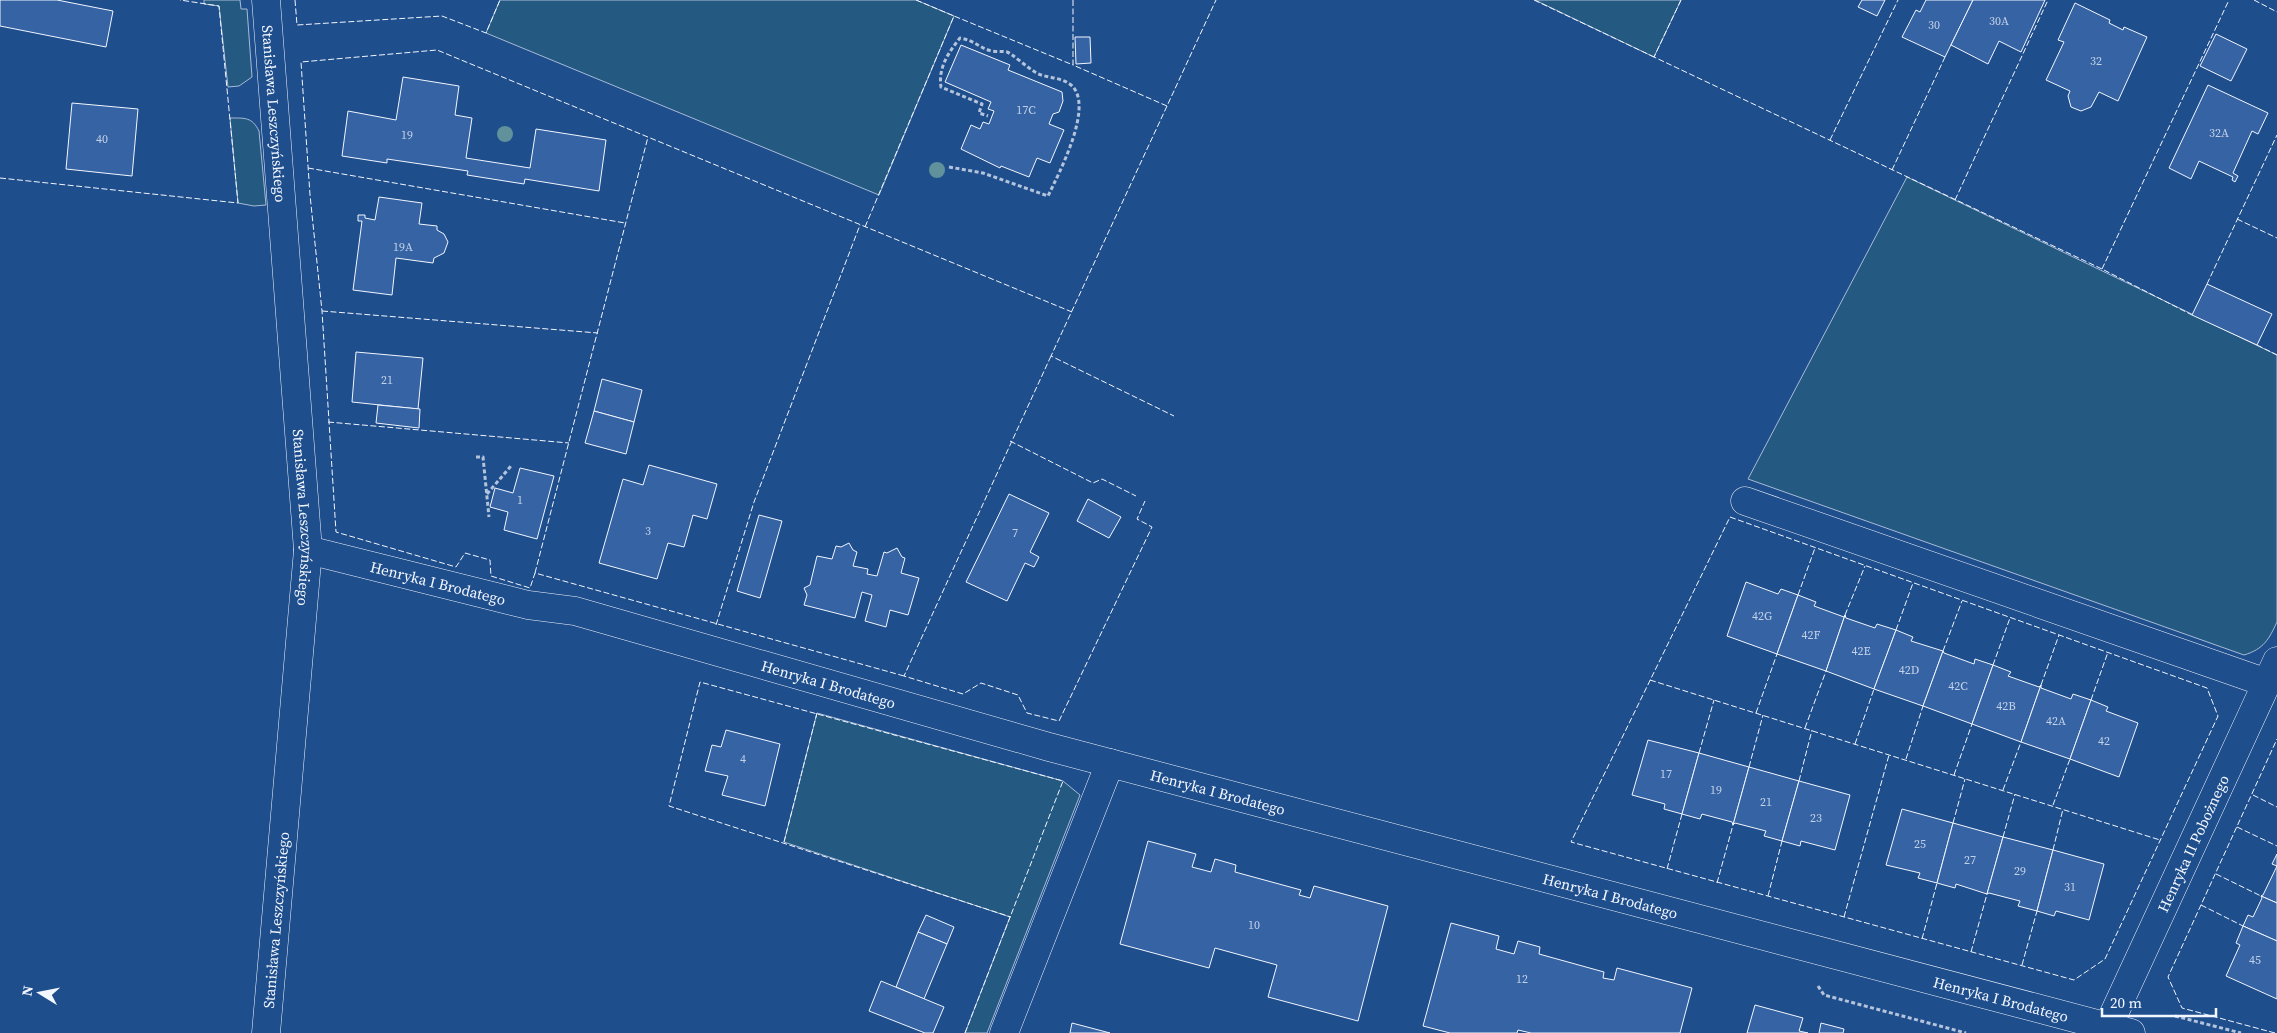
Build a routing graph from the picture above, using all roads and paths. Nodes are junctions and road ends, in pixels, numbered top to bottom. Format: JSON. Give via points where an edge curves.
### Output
{"nodes":[{"id":1,"x":266,"y":0,"type":"edge"},
{"id":2,"x":988,"y":116,"type":"dead end"},
{"id":3,"x":949,"y":166,"type":"dead end"},
{"id":4,"x":476,"y":457,"type":"dead end"},
{"id":5,"x":511,"y":466,"type":"dead end"},
{"id":6,"x":487,"y":494,"type":"junction"},
{"id":7,"x":1745,"y":501,"type":"dead end"},
{"id":8,"x":489,"y":517,"type":"dead end"},
{"id":9,"x":308,"y":550,"type":"junction"},
{"id":10,"x":2272,"y":672,"type":"edge"},
{"id":11,"x":1110,"y":763,"type":"junction"},
{"id":12,"x":1818,"y":985,"type":"dead end"},
{"id":13,"x":2175,"y":1016,"type":"dead end"},
{"id":14,"x":2115,"y":1031,"type":"edge"},
{"id":15,"x":266,"y":1033,"type":"edge"},
{"id":16,"x":1004,"y":1033,"type":"edge"},
{"id":17,"x":1966,"y":1033,"type":"edge"},
{"id":18,"x":2241,"y":1033,"type":"edge"}],
"edges":[{"from":1,"to":9,"type":"street","name":"Stanisława Leszczyńskiego"},
{"from":2,"to":3,"type":"path","via":[[979,113],[982,104],[941,87],[939,76],[948,53],[960,38],[972,40],[990,51],[1009,52],[1038,74],[1057,77],[1072,86],[1079,100],[1078,122],[1048,196],[984,173]]},
{"from":4,"to":6,"type":"path","via":[[483,457]]},
{"from":5,"to":6,"type":"path"},
{"from":6,"to":8,"type":"path"},
{"from":7,"to":10,"type":"street"},
{"from":9,"to":11,"type":"street","name":"Henryka I Brodatego","via":[[528,606],[575,610]]},
{"from":9,"to":15,"type":"street","name":"Stanisława Leszczyńskiego"},
{"from":10,"to":14,"type":"street","name":"Henryka II Pobożnego"},
{"from":11,"to":14,"type":"street","name":"Henryka I Brodatego"},
{"from":11,"to":16,"type":"street"},
{"from":12,"to":17,"type":"path","via":[[1824,994]]},
{"from":13,"to":18,"type":"path"}]}
